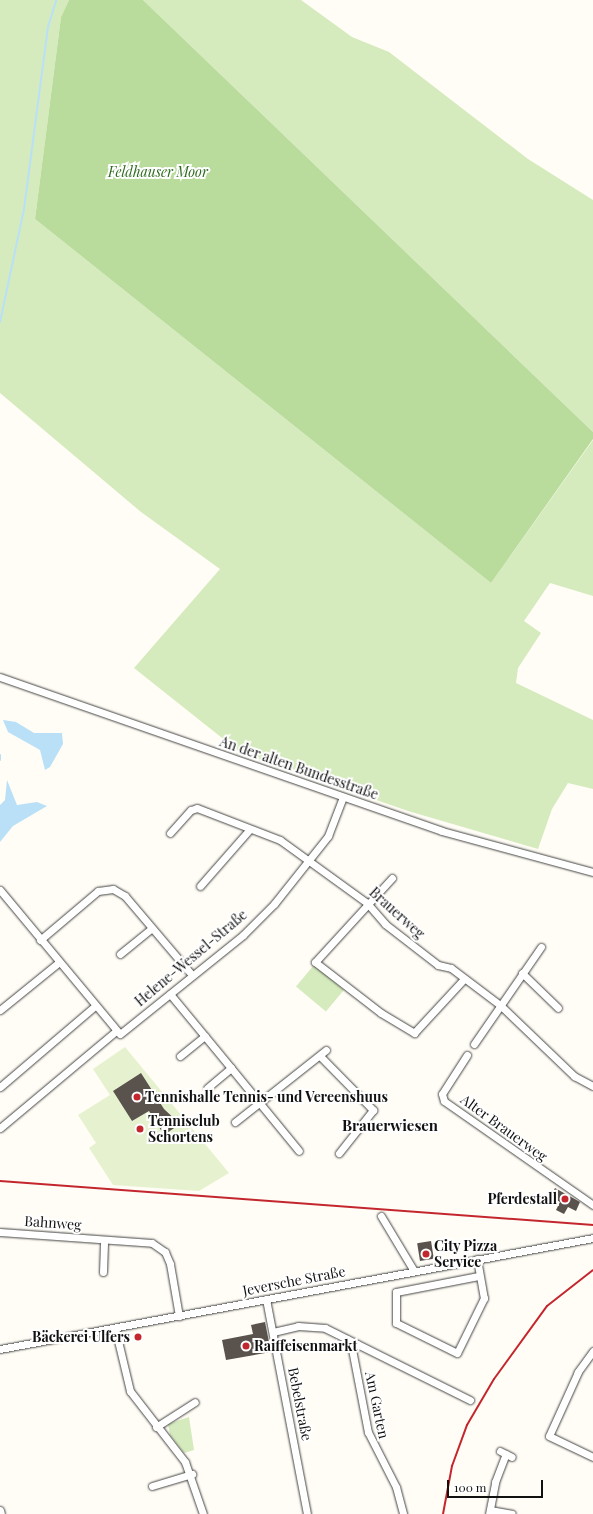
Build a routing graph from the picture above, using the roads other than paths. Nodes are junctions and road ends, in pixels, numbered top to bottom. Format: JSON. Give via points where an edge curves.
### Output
{"nodes":[{"id":1,"x":0,"y":677,"type":"edge"},
{"id":2,"x":343,"y":797,"type":"junction"},
{"id":3,"x":249,"y":830,"type":"junction"},
{"id":4,"x":170,"y":833,"type":"dead end"},
{"id":5,"x":310,"y":860,"type":"junction"},
{"id":6,"x":593,"y":872,"type":"edge"},
{"id":7,"x":392,"y":878,"type":"dead end"},
{"id":8,"x":200,"y":886,"type":"dead end"},
{"id":9,"x":0,"y":890,"type":"edge"},
{"id":10,"x":367,"y":902,"type":"junction"},
{"id":11,"x":152,"y":928,"type":"junction"},
{"id":12,"x":40,"y":940,"type":"junction"},
{"id":13,"x":541,"y":947,"type":"dead end"},
{"id":14,"x":120,"y":954,"type":"dead end"},
{"id":15,"x":58,"y":963,"type":"junction"},
{"id":16,"x":522,"y":973,"type":"junction"},
{"id":17,"x":192,"y":975,"type":"junction"},
{"id":18,"x":464,"y":979,"type":"junction"},
{"id":19,"x":170,"y":994,"type":"junction"},
{"id":20,"x":500,"y":1005,"type":"junction"},
{"id":21,"x":95,"y":1006,"type":"junction"},
{"id":22,"x":558,"y":1008,"type":"dead end"},
{"id":23,"x":0,"y":1010,"type":"edge"},
{"id":24,"x":116,"y":1031,"type":"junction"},
{"id":25,"x":205,"y":1036,"type":"junction"},
{"id":26,"x":474,"y":1044,"type":"dead end"},
{"id":27,"x":326,"y":1050,"type":"dead end"},
{"id":28,"x":467,"y":1055,"type":"dead end"},
{"id":29,"x":180,"y":1056,"type":"dead end"},
{"id":30,"x":320,"y":1056,"type":"junction"},
{"id":31,"x":231,"y":1068,"type":"junction"},
{"id":32,"x":593,"y":1086,"type":"edge"},
{"id":33,"x":0,"y":1087,"type":"edge"},
{"id":34,"x":207,"y":1088,"type":"dead end"},
{"id":35,"x":259,"y":1101,"type":"junction"},
{"id":36,"x":235,"y":1122,"type":"dead end"},
{"id":37,"x":0,"y":1128,"type":"edge"},
{"id":38,"x":299,"y":1151,"type":"dead end"},
{"id":39,"x":339,"y":1153,"type":"dead end"},
{"id":40,"x":593,"y":1205,"type":"edge"},
{"id":41,"x":381,"y":1216,"type":"dead end"},
{"id":42,"x":0,"y":1232,"type":"edge"},
{"id":43,"x":593,"y":1238,"type":"edge"},
{"id":44,"x":104,"y":1240,"type":"junction"},
{"id":45,"x":477,"y":1260,"type":"junction"},
{"id":46,"x":414,"y":1270,"type":"junction"},
{"id":47,"x":104,"y":1272,"type":"dead end"},
{"id":48,"x":478,"y":1276,"type":"junction"},
{"id":49,"x":266,"y":1299,"type":"junction"},
{"id":50,"x":180,"y":1316,"type":"junction"},
{"id":51,"x":115,"y":1328,"type":"junction"},
{"id":52,"x":273,"y":1332,"type":"junction"},
{"id":53,"x":351,"y":1344,"type":"junction"},
{"id":54,"x":0,"y":1349,"type":"edge"},
{"id":55,"x":593,"y":1351,"type":"edge"},
{"id":56,"x":470,"y":1400,"type":"dead end"},
{"id":57,"x":195,"y":1402,"type":"dead end"},
{"id":58,"x":156,"y":1427,"type":"junction"},
{"id":59,"x":506,"y":1454,"type":"dead end"},
{"id":60,"x":593,"y":1457,"type":"edge"},
{"id":61,"x":192,"y":1474,"type":"junction"},
{"id":62,"x":152,"y":1486,"type":"dead end"},
{"id":63,"x":0,"y":1510,"type":"edge"},
{"id":64,"x":490,"y":1512,"type":"edge"},
{"id":65,"x":1,"y":1514,"type":"edge"},
{"id":66,"x":203,"y":1514,"type":"edge"},
{"id":67,"x":307,"y":1514,"type":"edge"},
{"id":68,"x":403,"y":1514,"type":"edge"},
{"id":69,"x":512,"y":1514,"type":"edge"}],
"edges":[{"from":1,"to":2,"type":"street","name":"An der alten Bundesstraße"},
{"from":2,"to":5,"type":"street","name":"Helene-Wessel-Straße","via":[[328,836]]},
{"from":2,"to":6,"type":"street","name":"An der alten Bundesstraße","via":[[442,831]]},
{"from":3,"to":4,"type":"street","name":"Brauerweg","via":[[197,808],[191,810]]},
{"from":3,"to":5,"type":"street","name":"Brauerweg","via":[[280,840]]},
{"from":3,"to":8,"type":"street"},
{"from":5,"to":10,"type":"street","name":"Brauerweg"},
{"from":5,"to":17,"type":"street","name":"Helene-Wessel-Straße","via":[[254,924]]},
{"from":7,"to":10,"type":"street"},
{"from":9,"to":12,"type":"street"},
{"from":10,"to":18,"type":"street","name":"Brauerweg","via":[[385,924],[438,965]]},
{"from":10,"to":18,"type":"street","via":[[315,962],[381,1013],[414,1033]]},
{"from":11,"to":12,"type":"street","via":[[118,890],[106,889],[85,901]]},
{"from":11,"to":14,"type":"street"},
{"from":11,"to":17,"type":"street"},
{"from":12,"to":15,"type":"street"},
{"from":13,"to":16,"type":"street"},
{"from":15,"to":21,"type":"street"},
{"from":15,"to":23,"type":"street"},
{"from":16,"to":20,"type":"street"},
{"from":16,"to":22,"type":"street"},
{"from":17,"to":19,"type":"street","name":"Helene-Wessel-Straße"},
{"from":18,"to":20,"type":"street","name":"Brauerweg"},
{"from":19,"to":24,"type":"street","name":"Helene-Wessel-Straße","via":[[120,1034]]},
{"from":19,"to":25,"type":"street"},
{"from":20,"to":26,"type":"street"},
{"from":20,"to":32,"type":"street","name":"Brauerweg","via":[[574,1076]]},
{"from":21,"to":24,"type":"street"},
{"from":21,"to":33,"type":"street"},
{"from":24,"to":37,"type":"street"},
{"from":25,"to":29,"type":"street"},
{"from":25,"to":31,"type":"street"},
{"from":27,"to":30,"type":"street"},
{"from":28,"to":40,"type":"street","name":"Alter Brauerweg","via":[[442,1094],[444,1100]]},
{"from":30,"to":35,"type":"street"},
{"from":30,"to":39,"type":"street","via":[[374,1110]]},
{"from":31,"to":34,"type":"street"},
{"from":31,"to":35,"type":"street"},
{"from":35,"to":36,"type":"street"},
{"from":35,"to":38,"type":"street"},
{"from":41,"to":46,"type":"street"},
{"from":42,"to":44,"type":"street","name":"Bahnweg"},
{"from":43,"to":45,"type":"street","name":"Jeversche Straße"},
{"from":44,"to":47,"type":"street"},
{"from":44,"to":50,"type":"street","name":"Bahnweg","via":[[152,1243],[165,1252]]},
{"from":45,"to":46,"type":"street","name":"Jeversche Straße"},
{"from":45,"to":48,"type":"street"},
{"from":46,"to":49,"type":"street","name":"Jeversche Straße"},
{"from":48,"to":48,"type":"street","via":[[484,1298],[457,1353],[396,1323],[396,1292]]},
{"from":49,"to":50,"type":"street","name":"Jeversche Straße"},
{"from":49,"to":52,"type":"street","name":"Bebelstraße"},
{"from":50,"to":51,"type":"street","name":"Jeversche Straße"},
{"from":51,"to":54,"type":"street","name":"Jeversche Straße"},
{"from":51,"to":58,"type":"street","via":[[130,1391]]},
{"from":52,"to":53,"type":"street","via":[[298,1326],[325,1328]]},
{"from":52,"to":67,"type":"street","name":"Bebelstraße"},
{"from":53,"to":56,"type":"street"},
{"from":53,"to":68,"type":"street","name":"Am Garten","via":[[368,1432],[396,1488]]},
{"from":55,"to":60,"type":"street","via":[[578,1372],[549,1436]]},
{"from":57,"to":58,"type":"street"},
{"from":58,"to":61,"type":"street"},
{"from":59,"to":64,"type":"street","via":[[495,1482]]},
{"from":61,"to":62,"type":"street"},
{"from":61,"to":66,"type":"street"},
{"from":63,"to":65,"type":"street"},
{"from":64,"to":69,"type":"street"}]}
